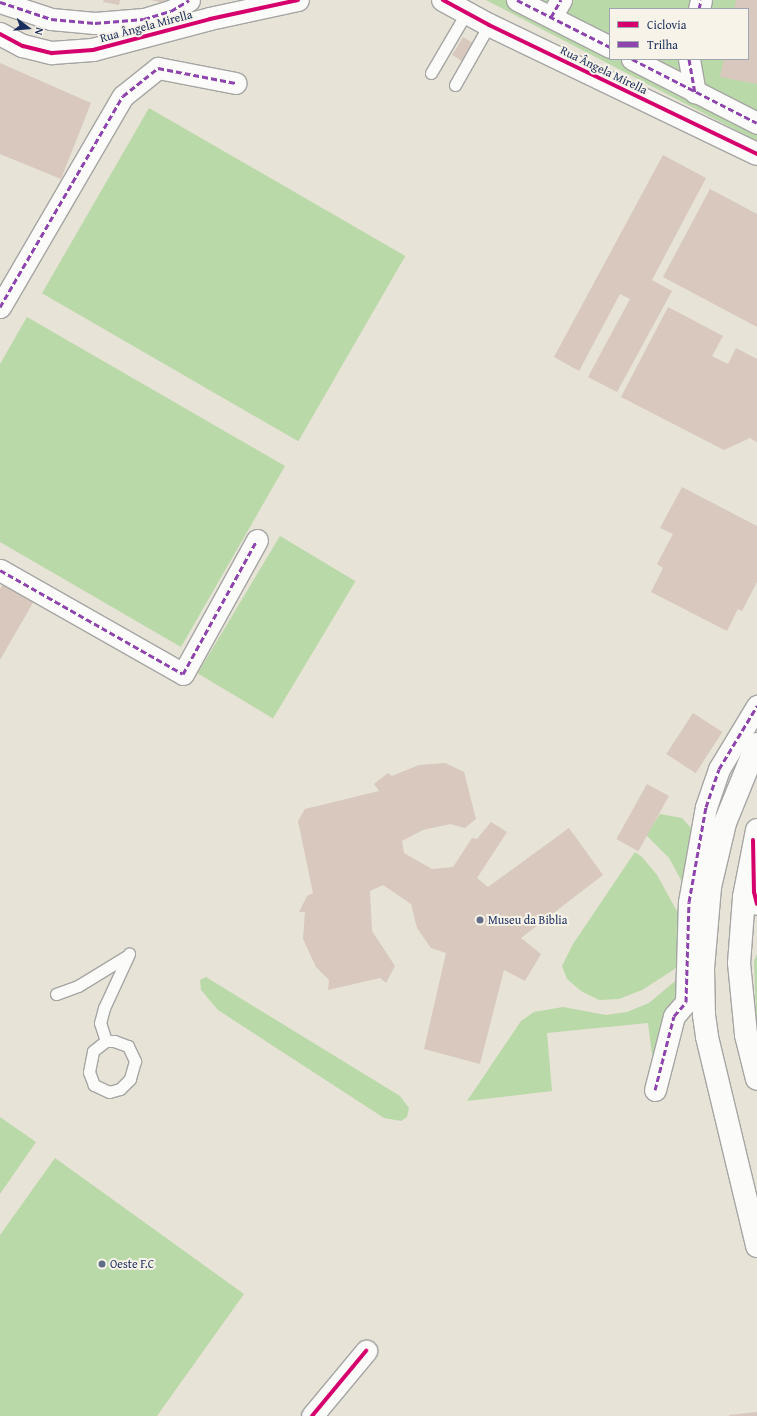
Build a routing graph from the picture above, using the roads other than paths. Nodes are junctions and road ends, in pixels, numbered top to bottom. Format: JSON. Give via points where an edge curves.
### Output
{"nodes":[{"id":1,"x":188,"y":0,"type":"edge"},
{"id":2,"x":298,"y":0,"type":"edge"},
{"id":3,"x":443,"y":0,"type":"edge"},
{"id":4,"x":517,"y":0,"type":"edge"},
{"id":5,"x":0,"y":2,"type":"edge"},
{"id":6,"x":556,"y":8,"type":"edge"},
{"id":7,"x":212,"y":9,"type":"edge"},
{"id":8,"x":466,"y":13,"type":"junction"},
{"id":9,"x":489,"y":26,"type":"junction"},
{"id":10,"x":0,"y":34,"type":"edge"},
{"id":11,"x":609,"y":47,"type":"edge"},
{"id":12,"x":634,"y":60,"type":"edge"},
{"id":13,"x":689,"y":60,"type":"edge"},
{"id":14,"x":431,"y":73,"type":"dead end"},
{"id":15,"x":236,"y":83,"type":"dead end"},
{"id":16,"x":455,"y":85,"type":"dead end"},
{"id":17,"x":695,"y":92,"type":"junction"},
{"id":18,"x":757,"y":123,"type":"edge"},
{"id":19,"x":757,"y":154,"type":"edge"},
{"id":20,"x":0,"y":307,"type":"edge"},
{"id":21,"x":257,"y":540,"type":"dead end"},
{"id":22,"x":0,"y":570,"type":"edge"},
{"id":23,"x":757,"y":706,"type":"edge"},
{"id":24,"x":757,"y":744,"type":"edge"},
{"id":25,"x":755,"y":835,"type":"edge"},
{"id":26,"x":757,"y":904,"type":"edge"},
{"id":27,"x":56,"y":994,"type":"dead end"},
{"id":28,"x":106,"y":1041,"type":"junction"},
{"id":29,"x":757,"y":1079,"type":"edge"},
{"id":30,"x":655,"y":1090,"type":"dead end"},
{"id":31,"x":757,"y":1246,"type":"edge"},
{"id":32,"x":366,"y":1351,"type":"dead end"},
{"id":33,"x":312,"y":1416,"type":"edge"}],
"edges":[{"from":1,"to":5,"type":"street","via":[[171,11],[144,19],[95,23],[51,19]]},
{"from":2,"to":7,"type":"main road","name":"Rua Ângela Mirella"},
{"from":3,"to":8,"type":"main road","name":"Rua Ângela Mirella"},
{"from":4,"to":6,"type":"street"},
{"from":6,"to":11,"type":"street"},
{"from":7,"to":10,"type":"main road","name":"Rua Ângela Mirella","via":[[93,50],[52,53],[23,46]]},
{"from":8,"to":9,"type":"main road","name":"Rua Ângela Mirella"},
{"from":8,"to":14,"type":"lane"},
{"from":9,"to":16,"type":"lane"},
{"from":9,"to":19,"type":"main road","name":"Rua Ângela Mirella"},
{"from":12,"to":17,"type":"street"},
{"from":13,"to":17,"type":"street"},
{"from":15,"to":20,"type":"street","via":[[158,68],[123,96]]},
{"from":17,"to":18,"type":"street"},
{"from":21,"to":22,"type":"street","via":[[183,674]]},
{"from":23,"to":30,"type":"street","via":[[719,769],[706,807],[689,902],[686,1002],[674,1016]]},
{"from":24,"to":31,"type":"main road","via":[[725,823],[710,887],[703,969],[707,1036]]},
{"from":25,"to":26,"type":"street","via":[[754,892]]},
{"from":25,"to":29,"type":"main road","via":[[744,897],[739,963],[746,1036]]},
{"from":27,"to":28,"type":"lane","via":[[106,971],[129,954],[104,1008],[100,1023]]},
{"from":28,"to":28,"type":"lane","via":[[93,1052],[89,1072],[94,1085],[109,1092],[120,1089],[130,1078],[135,1061],[128,1046]]},
{"from":32,"to":33,"type":"street"}]}
